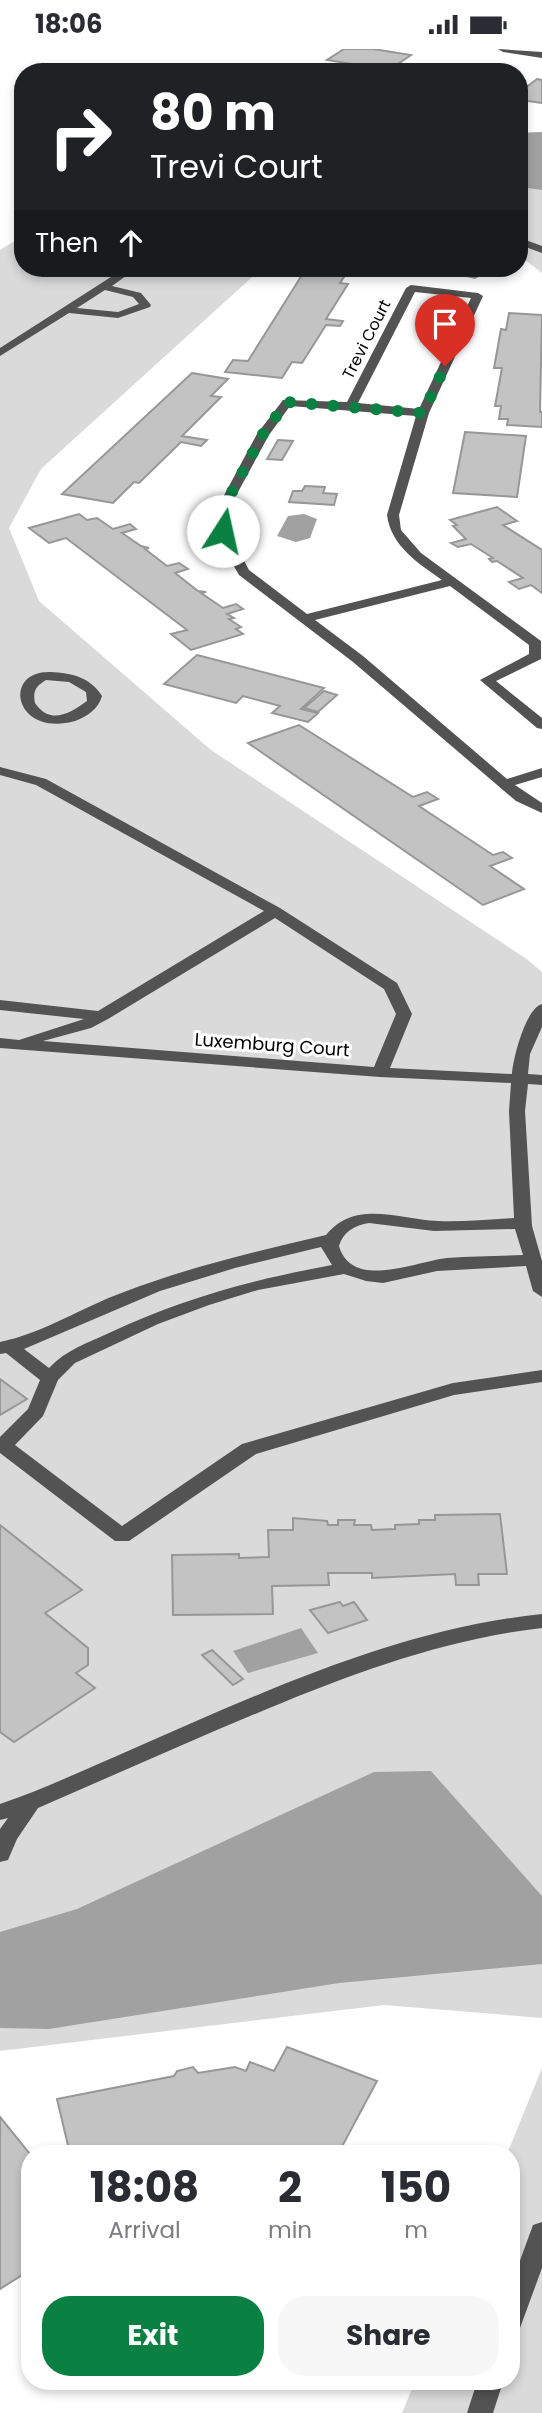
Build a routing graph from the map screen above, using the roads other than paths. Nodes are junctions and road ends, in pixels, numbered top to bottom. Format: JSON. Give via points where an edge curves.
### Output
{"nodes":[{"id":1,"x":503,"y":49,"type":"edge"},
{"id":2,"x":542,"y":55,"type":"edge"},
{"id":3,"x":119,"y":277,"type":"edge"},
{"id":4,"x":104,"y":287,"type":"junction"},
{"id":5,"x":69,"y":310,"type":"junction"},
{"id":6,"x":0,"y":353,"type":"edge"},
{"id":7,"x":351,"y":406,"type":"junction"},
{"id":8,"x":423,"y":413,"type":"junction"},
{"id":9,"x":451,"y":582,"type":"junction"},
{"id":10,"x":304,"y":618,"type":"junction"},
{"id":11,"x":16,"y":683,"type":"dead end"},
{"id":12,"x":16,"y":716,"type":"dead end"},
{"id":13,"x":542,"y":725,"type":"edge"},
{"id":14,"x":0,"y":771,"type":"edge"},
{"id":15,"x":542,"y":772,"type":"edge"},
{"id":16,"x":505,"y":784,"type":"junction"},
{"id":17,"x":542,"y":809,"type":"edge"},
{"id":18,"x":275,"y":911,"type":"junction"},
{"id":19,"x":0,"y":1005,"type":"edge"},
{"id":20,"x":542,"y":1009,"type":"edge"},
{"id":21,"x":102,"y":1016,"type":"junction"},
{"id":22,"x":6,"y":1044,"type":"edge"},
{"id":23,"x":380,"y":1072,"type":"junction"},
{"id":24,"x":519,"y":1079,"type":"junction"},
{"id":25,"x":542,"y":1080,"type":"edge"},
{"id":26,"x":523,"y":1223,"type":"junction"},
{"id":27,"x":331,"y":1239,"type":"junction"},
{"id":28,"x":533,"y":1260,"type":"junction"},
{"id":29,"x":344,"y":1268,"type":"junction"},
{"id":30,"x":541,"y":1284,"type":"edge"},
{"id":31,"x":5,"y":1347,"type":"edge"},
{"id":32,"x":542,"y":1376,"type":"edge"},
{"id":33,"x":50,"y":1378,"type":"junction"},
{"id":34,"x":2,"y":1444,"type":"edge"},
{"id":35,"x":542,"y":1621,"type":"edge"},
{"id":36,"x":30,"y":1802,"type":"junction"},
{"id":37,"x":0,"y":1812,"type":"edge"},
{"id":38,"x":0,"y":1854,"type":"edge"},
{"id":39,"x":542,"y":2233,"type":"edge"},
{"id":40,"x":520,"y":2295,"type":"edge"},
{"id":41,"x":487,"y":2390,"type":"edge"},
{"id":42,"x":480,"y":2413,"type":"edge"}],
"edges":[{"from":1,"to":2,"type":"street"},
{"from":3,"to":4,"type":"street"},
{"from":4,"to":5,"type":"street"},
{"from":4,"to":5,"type":"street","via":[[137,295],[146,306],[130,315]]},
{"from":5,"to":6,"type":"street"},
{"from":7,"to":8,"type":"street"},
{"from":7,"to":8,"type":"street","name":"Trevi Court","via":[[411,288],[478,296]]},
{"from":7,"to":10,"type":"street","name":"Trevi Court","via":[[287,402],[263,434],[220,514],[227,541],[244,572]]},
{"from":8,"to":9,"type":"street","name":"Trevi Court","via":[[393,515],[395,531],[417,557]]},
{"from":9,"to":10,"type":"street"},
{"from":9,"to":13,"type":"street","name":"Trevi Court","via":[[536,644],[536,656],[487,680]]},
{"from":10,"to":16,"type":"street","name":"Trevi Court"},
{"from":11,"to":12,"type":"street","via":[[58,676],[84,683],[95,696],[86,710],[61,720]]},
{"from":14,"to":18,"type":"street","via":[[41,782]]},
{"from":15,"to":16,"type":"street"},
{"from":16,"to":17,"type":"street","name":"Trevi Court"},
{"from":18,"to":21,"type":"street"},
{"from":18,"to":23,"type":"street","via":[[391,986],[404,1014]]},
{"from":19,"to":21,"type":"street"},
{"from":20,"to":24,"type":"street","via":[[522,1054]]},
{"from":21,"to":22,"type":"street","via":[[85,1025]]},
{"from":22,"to":23,"type":"street","name":"Luxemburg Court"},
{"from":23,"to":24,"type":"street","name":"Luxemburg Court"},
{"from":24,"to":25,"type":"street","name":"Luxemburg Court"},
{"from":24,"to":26,"type":"street"},
{"from":26,"to":27,"type":"street","via":[[423,1226],[365,1218],[338,1230]]},
{"from":26,"to":28,"type":"street"},
{"from":27,"to":29,"type":"street","via":[[330,1249]]},
{"from":27,"to":31,"type":"street","via":[[236,1262],[128,1296],[25,1343]]},
{"from":28,"to":29,"type":"street","via":[[443,1264],[388,1277]]},
{"from":28,"to":30,"type":"street"},
{"from":29,"to":33,"type":"street","via":[[255,1285],[152,1320],[68,1359]]},
{"from":31,"to":33,"type":"street"},
{"from":32,"to":34,"type":"street","via":[[453,1389],[249,1449],[122,1536]]},
{"from":33,"to":34,"type":"street","via":[[36,1412]]},
{"from":35,"to":36,"type":"street","via":[[497,1624],[400,1649],[244,1709]]},
{"from":36,"to":37,"type":"street"},
{"from":36,"to":38,"type":"street"},
{"from":39,"to":40,"type":"street"},
{"from":41,"to":42,"type":"street"}]}
